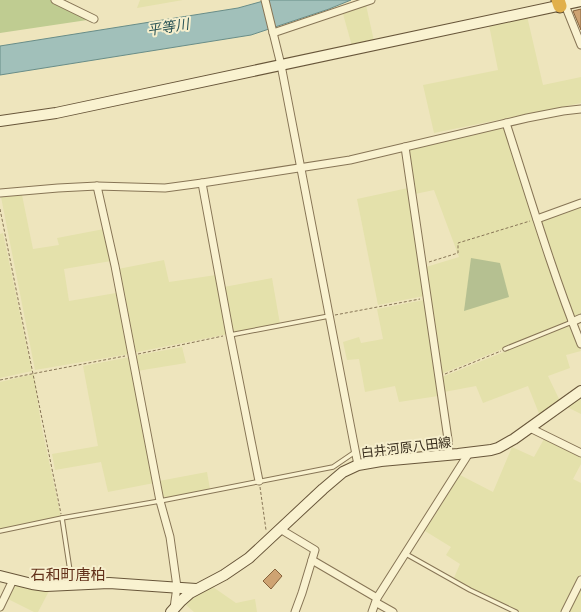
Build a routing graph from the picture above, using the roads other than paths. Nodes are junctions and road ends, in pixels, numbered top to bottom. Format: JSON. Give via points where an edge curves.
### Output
{"nodes":[{"id":1,"x":55,"y":0,"type":"edge"},
{"id":2,"x":265,"y":0,"type":"edge"},
{"id":3,"x":371,"y":0,"type":"edge"},
{"id":4,"x":581,"y":1,"type":"edge"},
{"id":5,"x":70,"y":3,"type":"edge"},
{"id":6,"x":561,"y":4,"type":"edge"},
{"id":7,"x":94,"y":18,"type":"dead end"},
{"id":8,"x":273,"y":32,"type":"junction"},
{"id":9,"x":581,"y":45,"type":"edge"},
{"id":10,"x":281,"y":65,"type":"junction"},
{"id":11,"x":581,"y":109,"type":"edge"},
{"id":12,"x":0,"y":121,"type":"edge"},
{"id":13,"x":506,"y":123,"type":"junction"},
{"id":14,"x":405,"y":147,"type":"junction"},
{"id":15,"x":301,"y":168,"type":"junction"},
{"id":16,"x":202,"y":183,"type":"junction"},
{"id":17,"x":97,"y":186,"type":"junction"},
{"id":18,"x":0,"y":193,"type":"edge"},
{"id":19,"x":581,"y":203,"type":"edge"},
{"id":20,"x":537,"y":219,"type":"junction"},
{"id":21,"x":329,"y":316,"type":"junction"},
{"id":22,"x":581,"y":318,"type":"edge"},
{"id":23,"x":572,"y":322,"type":"junction"},
{"id":24,"x":230,"y":335,"type":"junction"},
{"id":25,"x":581,"y":344,"type":"edge"},
{"id":26,"x":505,"y":349,"type":"road end"},
{"id":27,"x":581,"y":391,"type":"edge"},
{"id":28,"x":530,"y":428,"type":"junction"},
{"id":29,"x":580,"y":451,"type":"edge"},
{"id":30,"x":355,"y":452,"type":"junction"},
{"id":31,"x":469,"y":453,"type":"junction"},
{"id":32,"x":449,"y":455,"type":"junction"},
{"id":33,"x":358,"y":465,"type":"junction"},
{"id":34,"x":259,"y":481,"type":"junction"},
{"id":35,"x":160,"y":501,"type":"junction"},
{"id":36,"x":62,"y":518,"type":"junction"},
{"id":37,"x":280,"y":529,"type":"junction"},
{"id":38,"x":0,"y":532,"type":"edge"},
{"id":39,"x":406,"y":554,"type":"junction"},
{"id":40,"x":312,"y":560,"type":"junction"},
{"id":41,"x":0,"y":576,"type":"edge"},
{"id":42,"x":13,"y":580,"type":"junction"},
{"id":43,"x":581,"y":580,"type":"edge"},
{"id":44,"x":72,"y":584,"type":"junction"},
{"id":45,"x":177,"y":587,"type":"junction"},
{"id":46,"x":196,"y":589,"type":"junction"},
{"id":47,"x":377,"y":601,"type":"junction"},
{"id":48,"x":0,"y":607,"type":"edge"},
{"id":49,"x":172,"y":610,"type":"edge"},
{"id":50,"x":295,"y":612,"type":"edge"},
{"id":51,"x":372,"y":612,"type":"edge"},
{"id":52,"x":393,"y":612,"type":"edge"},
{"id":53,"x":516,"y":612,"type":"edge"},
{"id":54,"x":565,"y":612,"type":"edge"}],
"edges":[{"from":1,"to":5,"type":"street"},
{"from":2,"to":8,"type":"street"},
{"from":3,"to":8,"type":"street"},
{"from":4,"to":6,"type":"street"},
{"from":5,"to":7,"type":"street"},
{"from":6,"to":9,"type":"street"},
{"from":6,"to":10,"type":"street"},
{"from":8,"to":10,"type":"street"},
{"from":10,"to":12,"type":"street","via":[[56,113]]},
{"from":10,"to":15,"type":"street"},
{"from":11,"to":13,"type":"street"},
{"from":13,"to":14,"type":"street"},
{"from":13,"to":20,"type":"street"},
{"from":14,"to":15,"type":"street"},
{"from":14,"to":32,"type":"street"},
{"from":15,"to":16,"type":"street"},
{"from":15,"to":21,"type":"street"},
{"from":16,"to":17,"type":"street","via":[[165,188]]},
{"from":16,"to":24,"type":"street"},
{"from":17,"to":18,"type":"street"},
{"from":17,"to":35,"type":"street"},
{"from":19,"to":20,"type":"street"},
{"from":20,"to":23,"type":"street"},
{"from":21,"to":24,"type":"lane"},
{"from":21,"to":30,"type":"street"},
{"from":22,"to":23,"type":"street"},
{"from":23,"to":25,"type":"street"},
{"from":23,"to":26,"type":"lane"},
{"from":24,"to":34,"type":"street"},
{"from":27,"to":28,"type":"street","name":"白井河原八田線"},
{"from":28,"to":29,"type":"street"},
{"from":28,"to":31,"type":"street","name":"白井河原八田線","via":[[498,448]]},
{"from":30,"to":33,"type":"street"},
{"from":30,"to":34,"type":"lane","via":[[333,468]]},
{"from":31,"to":32,"type":"street","name":"白井河原八田線"},
{"from":31,"to":39,"type":"street"},
{"from":32,"to":33,"type":"street","name":"白井河原八田線"},
{"from":33,"to":37,"type":"street","name":"白井河原八田線","via":[[334,479]]},
{"from":34,"to":35,"type":"lane"},
{"from":35,"to":36,"type":"lane"},
{"from":35,"to":45,"type":"street","via":[[170,537]]},
{"from":36,"to":38,"type":"lane"},
{"from":36,"to":44,"type":"lane"},
{"from":37,"to":40,"type":"street","via":[[315,550]]},
{"from":37,"to":46,"type":"street","name":"白井河原八田線","via":[[240,565]]},
{"from":39,"to":47,"type":"street"},
{"from":39,"to":53,"type":"lane"},
{"from":40,"to":47,"type":"street"},
{"from":40,"to":50,"type":"street"},
{"from":41,"to":42,"type":"street"},
{"from":42,"to":44,"type":"street","via":[[46,586]]},
{"from":42,"to":48,"type":"street"},
{"from":43,"to":54,"type":"street"},
{"from":44,"to":45,"type":"street","via":[[109,583]]},
{"from":45,"to":46,"type":"street"},
{"from":45,"to":49,"type":"street"},
{"from":46,"to":49,"type":"street","name":"白井河原八田線"},
{"from":47,"to":51,"type":"street"},
{"from":47,"to":52,"type":"street"}]}
